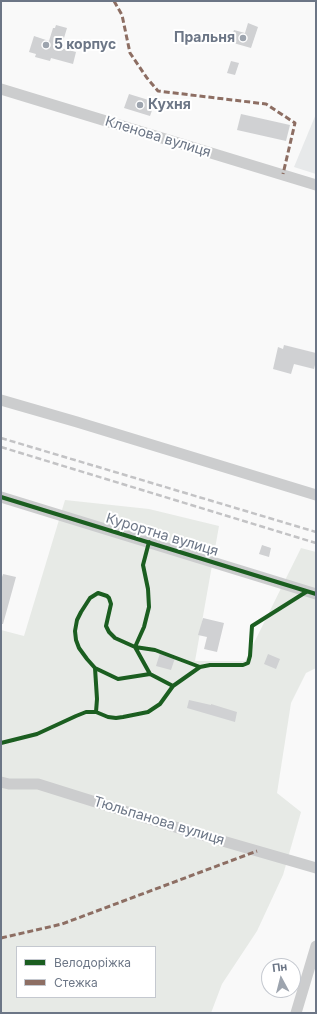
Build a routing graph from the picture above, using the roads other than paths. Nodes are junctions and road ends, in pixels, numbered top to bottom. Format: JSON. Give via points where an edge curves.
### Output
{"nodes":[{"id":1,"x":1,"y":88,"type":"edge"},
{"id":2,"x":316,"y":185,"type":"edge"},
{"id":3,"x":1,"y":400,"type":"edge"},
{"id":4,"x":316,"y":495,"type":"edge"},
{"id":5,"x":1,"y":496,"type":"edge"},
{"id":6,"x":316,"y":594,"type":"edge"},
{"id":7,"x":1,"y":782,"type":"edge"},
{"id":8,"x":316,"y":868,"type":"edge"},
{"id":9,"x":316,"y":946,"type":"edge"},
{"id":10,"x":296,"y":1013,"type":"edge"}],
"edges":[{"from":1,"to":2,"type":"street","name":"Кленова вулиця"},
{"from":3,"to":4,"type":"street"},
{"from":5,"to":6,"type":"street","name":"Курортна вулиця"},
{"from":7,"to":8,"type":"street","name":"Тюльпанова вулиця","via":[[38,784]]},
{"from":9,"to":10,"type":"street"}]}
